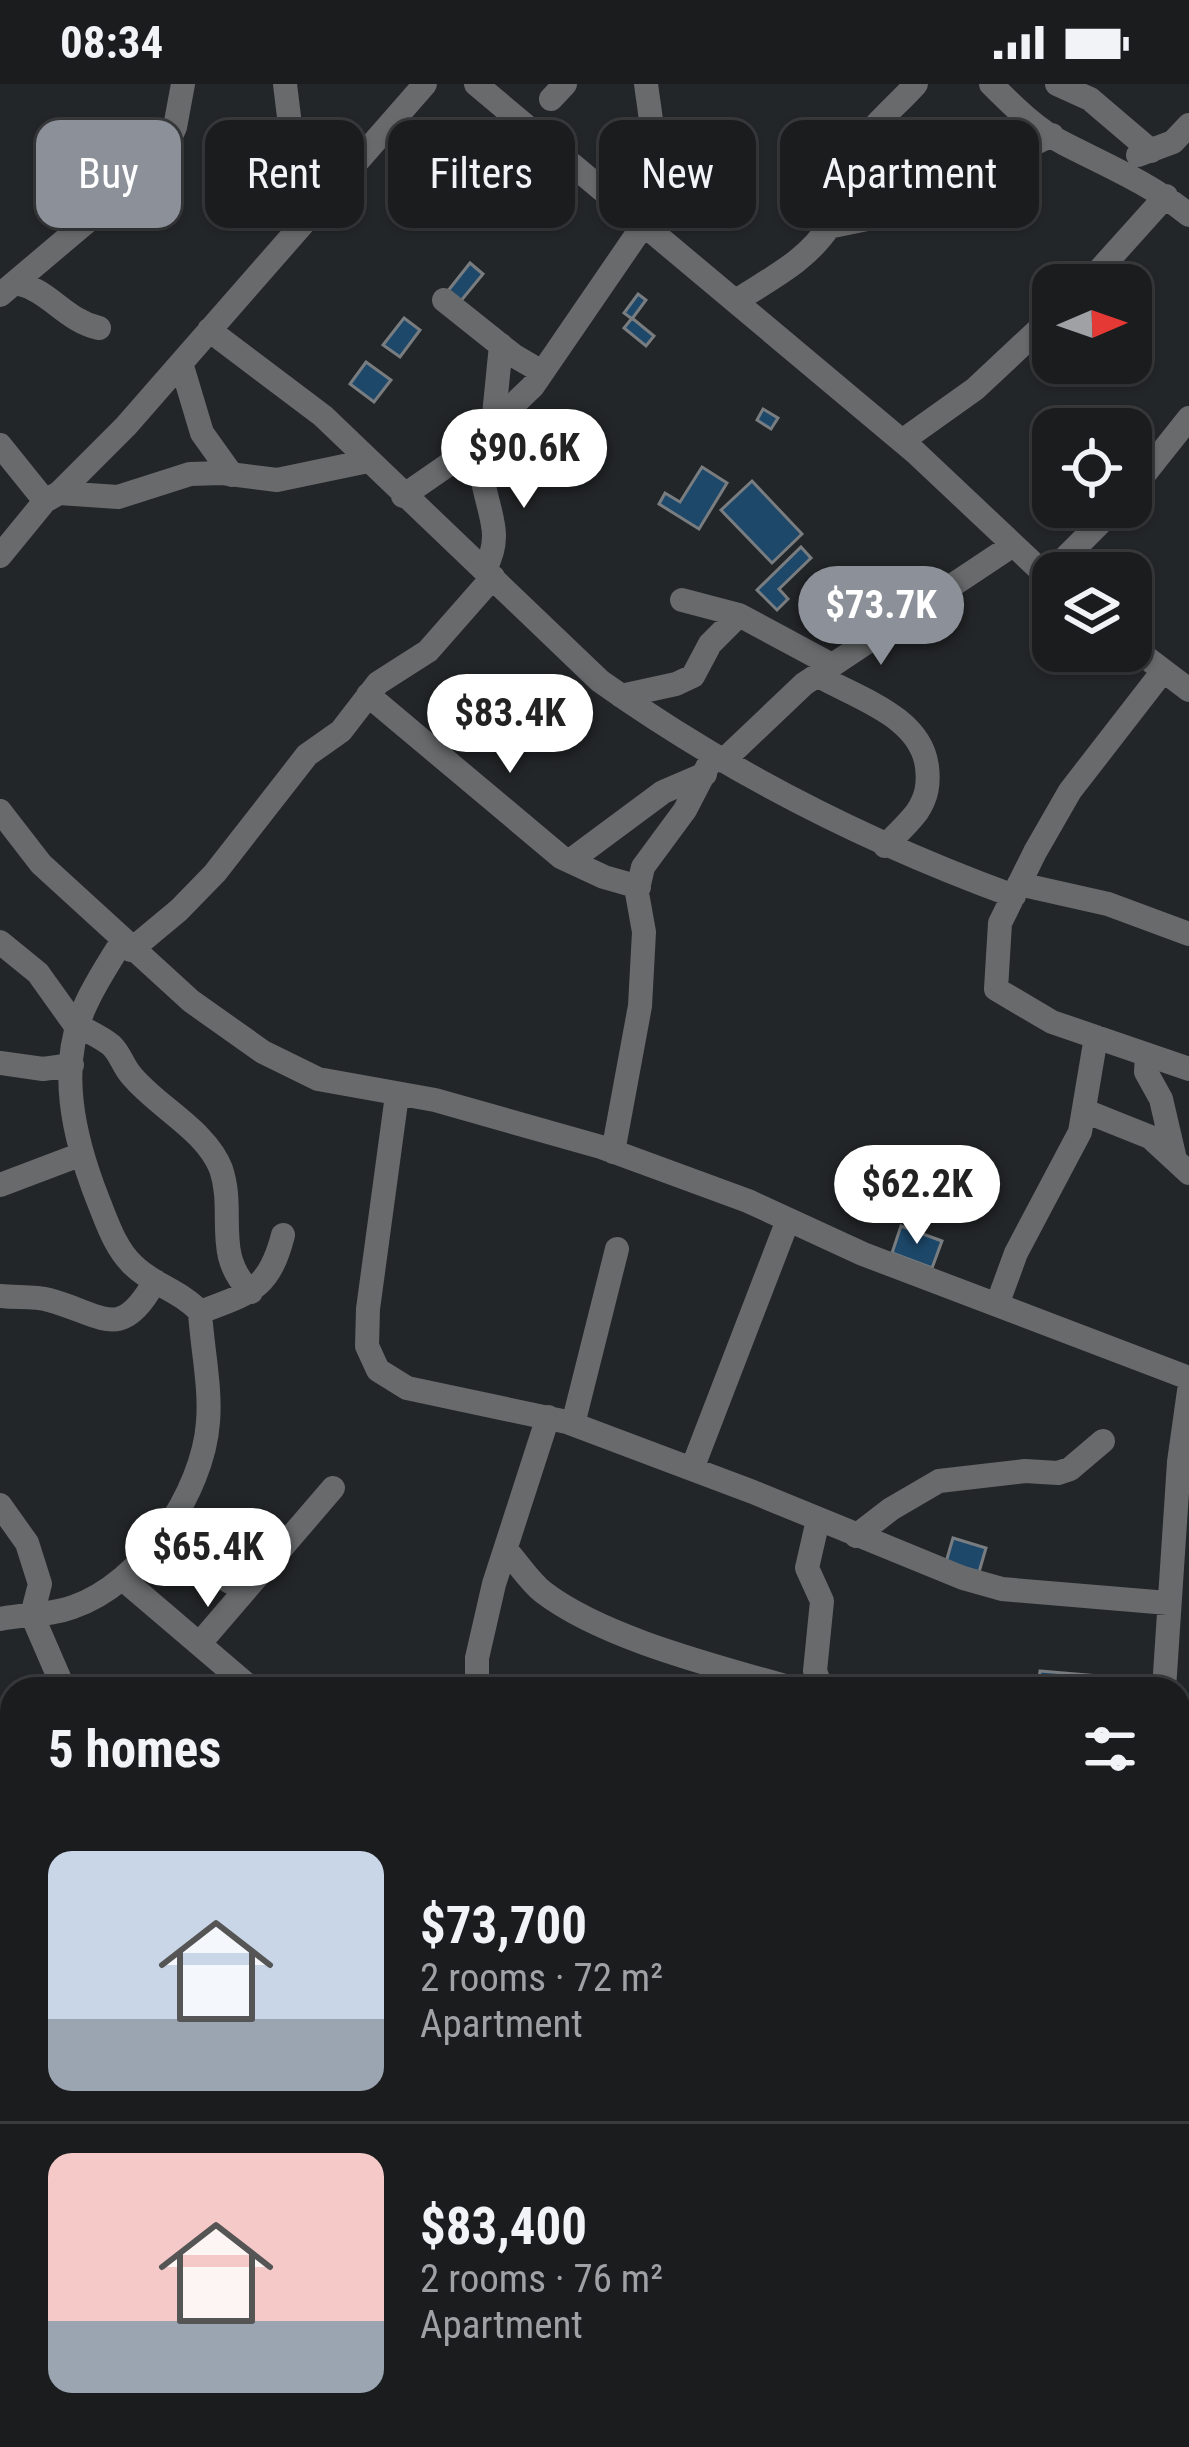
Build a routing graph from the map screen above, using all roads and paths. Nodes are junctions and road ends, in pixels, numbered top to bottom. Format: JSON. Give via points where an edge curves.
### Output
{"nodes":[{"id":1,"x":183,"y":84,"type":"edge"},
{"id":2,"x":285,"y":84,"type":"edge"},
{"id":3,"x":425,"y":84,"type":"edge"},
{"id":4,"x":476,"y":84,"type":"edge"},
{"id":5,"x":646,"y":84,"type":"edge"},
{"id":6,"x":932,"y":84,"type":"edge"},
{"id":7,"x":991,"y":84,"type":"edge"},
{"id":8,"x":1058,"y":84,"type":"edge"},
{"id":9,"x":911,"y":89,"type":"edge"},
{"id":10,"x":289,"y":120,"type":"edge"},
{"id":11,"x":649,"y":120,"type":"edge"},
{"id":12,"x":879,"y":120,"type":"edge"},
{"id":13,"x":1186,"y":132,"type":"edge"},
{"id":14,"x":1052,"y":135,"type":"junction"},
{"id":15,"x":1039,"y":141,"type":"edge"},
{"id":16,"x":1151,"y":151,"type":"junction"},
{"id":17,"x":364,"y":153,"type":"edge"},
{"id":18,"x":1107,"y":162,"type":"junction"},
{"id":19,"x":599,"y":186,"type":"edge"},
{"id":20,"x":1166,"y":196,"type":"junction"},
{"id":21,"x":1189,"y":215,"type":"edge"},
{"id":22,"x":298,"y":228,"type":"edge"},
{"id":23,"x":641,"y":228,"type":"edge"},
{"id":24,"x":649,"y":228,"type":"edge"},
{"id":25,"x":827,"y":228,"type":"edge"},
{"id":26,"x":1105,"y":264,"type":"edge"},
{"id":27,"x":8,"y":289,"type":"edge"},
{"id":28,"x":444,"y":300,"type":"dead end"},
{"id":29,"x":736,"y":301,"type":"junction"},
{"id":30,"x":99,"y":328,"type":"dead end"},
{"id":31,"x":209,"y":330,"type":"junction"},
{"id":32,"x":1032,"y":336,"type":"edge"},
{"id":33,"x":501,"y":346,"type":"junction"},
{"id":34,"x":181,"y":363,"type":"junction"},
{"id":35,"x":542,"y":372,"type":"junction"},
{"id":36,"x":1189,"y":418,"type":"edge"},
{"id":37,"x":486,"y":431,"type":"junction"},
{"id":38,"x":902,"y":441,"type":"junction"},
{"id":39,"x":0,"y":446,"type":"edge"},
{"id":40,"x":1179,"y":447,"type":"edge"},
{"id":41,"x":368,"y":461,"type":"junction"},
{"id":42,"x":1152,"y":472,"type":"edge"},
{"id":43,"x":232,"y":475,"type":"junction"},
{"id":44,"x":403,"y":496,"type":"junction"},
{"id":45,"x":52,"y":497,"type":"junction"},
{"id":46,"x":1097,"y":528,"type":"edge"},
{"id":47,"x":1013,"y":544,"type":"junction"},
{"id":48,"x":1075,"y":552,"type":"edge"},
{"id":49,"x":0,"y":556,"type":"edge"},
{"id":50,"x":1032,"y":562,"type":"edge"},
{"id":51,"x":489,"y":573,"type":"junction"},
{"id":52,"x":682,"y":600,"type":"dead end"},
{"id":53,"x":739,"y":615,"type":"junction"},
{"id":54,"x":1152,"y":663,"type":"edge"},
{"id":55,"x":824,"y":670,"type":"junction"},
{"id":56,"x":1162,"y":671,"type":"junction"},
{"id":57,"x":1189,"y":690,"type":"edge"},
{"id":58,"x":368,"y":694,"type":"junction"},
{"id":59,"x":621,"y":696,"type":"junction"},
{"id":60,"x":714,"y":764,"type":"junction"},
{"id":61,"x":0,"y":811,"type":"edge"},
{"id":62,"x":885,"y":846,"type":"junction"},
{"id":63,"x":570,"y":861,"type":"junction"},
{"id":64,"x":639,"y":886,"type":"junction"},
{"id":65,"x":1016,"y":890,"type":"junction"},
{"id":66,"x":1189,"y":934,"type":"edge"},
{"id":67,"x":0,"y":942,"type":"edge"},
{"id":68,"x":127,"y":945,"type":"junction"},
{"id":69,"x":78,"y":1027,"type":"junction"},
{"id":70,"x":1096,"y":1037,"type":"junction"},
{"id":71,"x":1147,"y":1055,"type":"junction"},
{"id":72,"x":0,"y":1064,"type":"edge"},
{"id":73,"x":72,"y":1065,"type":"junction"},
{"id":74,"x":1189,"y":1069,"type":"edge"},
{"id":75,"x":397,"y":1095,"type":"junction"},
{"id":76,"x":1085,"y":1111,"type":"junction"},
{"id":77,"x":1180,"y":1147,"type":"edge"},
{"id":78,"x":613,"y":1152,"type":"junction"},
{"id":79,"x":82,"y":1154,"type":"junction"},
{"id":80,"x":0,"y":1185,"type":"edge"},
{"id":81,"x":788,"y":1220,"type":"junction"},
{"id":82,"x":283,"y":1235,"type":"dead end"},
{"id":83,"x":617,"y":1249,"type":"dead end"},
{"id":84,"x":154,"y":1281,"type":"junction"},
{"id":85,"x":251,"y":1292,"type":"junction"},
{"id":86,"x":0,"y":1296,"type":"edge"},
{"id":87,"x":997,"y":1305,"type":"junction"},
{"id":88,"x":200,"y":1312,"type":"junction"},
{"id":89,"x":1189,"y":1378,"type":"edge"},
{"id":90,"x":1189,"y":1391,"type":"edge"},
{"id":91,"x":561,"y":1420,"type":"junction"},
{"id":92,"x":1102,"y":1441,"type":"dead end"},
{"id":93,"x":692,"y":1469,"type":"junction"},
{"id":94,"x":333,"y":1488,"type":"dead end"},
{"id":95,"x":0,"y":1505,"type":"edge"},
{"id":96,"x":818,"y":1520,"type":"junction"},
{"id":97,"x":856,"y":1536,"type":"junction"},
{"id":98,"x":156,"y":1542,"type":"junction"},
{"id":99,"x":506,"y":1550,"type":"junction"},
{"id":100,"x":123,"y":1579,"type":"junction"},
{"id":101,"x":243,"y":1589,"type":"junction"},
{"id":102,"x":1168,"y":1603,"type":"junction"},
{"id":103,"x":32,"y":1615,"type":"junction"},
{"id":104,"x":0,"y":1619,"type":"edge"},
{"id":105,"x":200,"y":1642,"type":"junction"},
{"id":106,"x":59,"y":1677,"type":"edge"},
{"id":107,"x":238,"y":1677,"type":"edge"},
{"id":108,"x":477,"y":1677,"type":"edge"},
{"id":109,"x":756,"y":1677,"type":"edge"},
{"id":110,"x":817,"y":1677,"type":"edge"},
{"id":111,"x":1165,"y":1677,"type":"edge"}],
"edges":[{"from":1,"to":27,"type":"street","via":[[161,159]]},
{"from":2,"to":10,"type":"street"},
{"from":3,"to":17,"type":"street"},
{"from":4,"to":19,"type":"street"},
{"from":5,"to":11,"type":"street"},
{"from":6,"to":9,"type":"street"},
{"from":7,"to":14,"type":"street"},
{"from":8,"to":16,"type":"street","via":[[1090,99]]},
{"from":9,"to":12,"type":"street"},
{"from":13,"to":16,"type":"street"},
{"from":14,"to":15,"type":"street"},
{"from":14,"to":18,"type":"street"},
{"from":16,"to":18,"type":"street"},
{"from":18,"to":20,"type":"street"},
{"from":20,"to":21,"type":"street"},
{"from":20,"to":26,"type":"street"},
{"from":22,"to":31,"type":"street"},
{"from":23,"to":35,"type":"street"},
{"from":24,"to":29,"type":"street"},
{"from":25,"to":29,"type":"street","via":[[797,263]]},
{"from":27,"to":30,"type":"street","via":[[44,292],[70,317]]},
{"from":28,"to":33,"type":"street"},
{"from":29,"to":38,"type":"street"},
{"from":31,"to":34,"type":"street"},
{"from":31,"to":41,"type":"street","via":[[293,390]]},
{"from":32,"to":38,"type":"street"},
{"from":33,"to":35,"type":"street"},
{"from":33,"to":37,"type":"street"},
{"from":34,"to":43,"type":"street","via":[[202,433]]},
{"from":34,"to":45,"type":"street"},
{"from":35,"to":37,"type":"street"},
{"from":36,"to":40,"type":"street"},
{"from":37,"to":44,"type":"street"},
{"from":37,"to":51,"type":"street","via":[[481,467],[496,521]]},
{"from":38,"to":47,"type":"street"},
{"from":39,"to":45,"type":"street"},
{"from":40,"to":42,"type":"street"},
{"from":41,"to":43,"type":"street","via":[[277,480]]},
{"from":41,"to":44,"type":"street"},
{"from":43,"to":45,"type":"street","via":[[190,474],[118,496]]},
{"from":44,"to":51,"type":"street"},
{"from":45,"to":49,"type":"street"},
{"from":46,"to":48,"type":"street"},
{"from":47,"to":50,"type":"street"},
{"from":47,"to":55,"type":"street"},
{"from":51,"to":58,"type":"street","via":[[428,651]]},
{"from":51,"to":59,"type":"street"},
{"from":52,"to":53,"type":"street"},
{"from":53,"to":55,"type":"street"},
{"from":53,"to":59,"type":"street","via":[[693,676]]},
{"from":54,"to":56,"type":"street"},
{"from":55,"to":60,"type":"street"},
{"from":55,"to":62,"type":"street","via":[[915,735],[926,755],[924,798]]},
{"from":56,"to":57,"type":"street"},
{"from":56,"to":65,"type":"street","via":[[1070,791]]},
{"from":58,"to":63,"type":"street"},
{"from":58,"to":68,"type":"street","via":[[215,873]]},
{"from":59,"to":60,"type":"street"},
{"from":60,"to":62,"type":"street"},
{"from":60,"to":63,"type":"street"},
{"from":60,"to":64,"type":"street","via":[[643,867]]},
{"from":61,"to":68,"type":"street","via":[[41,864]]},
{"from":62,"to":65,"type":"street"},
{"from":63,"to":64,"type":"street"},
{"from":64,"to":78,"type":"street","via":[[640,1006]]},
{"from":65,"to":66,"type":"street","via":[[1108,904]]},
{"from":65,"to":70,"type":"street","via":[[1000,923],[996,989]]},
{"from":67,"to":69,"type":"street","via":[[38,973]]},
{"from":68,"to":69,"type":"street"},
{"from":68,"to":75,"type":"street","via":[[262,1052],[318,1079]]},
{"from":69,"to":73,"type":"street"},
{"from":69,"to":85,"type":"street","via":[[115,1047],[126,1070],[212,1155],[224,1188],[230,1262]]},
{"from":70,"to":71,"type":"street"},
{"from":70,"to":76,"type":"street"},
{"from":71,"to":74,"type":"street"},
{"from":71,"to":77,"type":"street"},
{"from":72,"to":73,"type":"street"},
{"from":73,"to":79,"type":"street"},
{"from":75,"to":78,"type":"street"},
{"from":75,"to":91,"type":"street","via":[[368,1309],[367,1346],[378,1370],[407,1388]]},
{"from":76,"to":77,"type":"street"},
{"from":76,"to":87,"type":"street"},
{"from":78,"to":81,"type":"street"},
{"from":79,"to":80,"type":"street"},
{"from":79,"to":84,"type":"street","via":[[112,1234]]},
{"from":81,"to":87,"type":"street"},
{"from":81,"to":93,"type":"street"},
{"from":82,"to":85,"type":"street","via":[[275,1267]]},
{"from":83,"to":91,"type":"street"},
{"from":84,"to":86,"type":"street","via":[[123,1319]]},
{"from":84,"to":88,"type":"street"},
{"from":85,"to":88,"type":"street"},
{"from":87,"to":89,"type":"street"},
{"from":88,"to":98,"type":"street","via":[[208,1421],[200,1466]]},
{"from":90,"to":102,"type":"street"},
{"from":91,"to":93,"type":"street"},
{"from":91,"to":99,"type":"street"},
{"from":92,"to":97,"type":"street","via":[[1058,1473],[939,1481]]},
{"from":93,"to":96,"type":"street"},
{"from":94,"to":101,"type":"street"},
{"from":95,"to":103,"type":"street","via":[[34,1563],[40,1584]]},
{"from":96,"to":97,"type":"street"},
{"from":96,"to":110,"type":"street","via":[[807,1568],[822,1601]]},
{"from":97,"to":102,"type":"street","via":[[1002,1588]]},
{"from":98,"to":100,"type":"street"},
{"from":98,"to":101,"type":"street"},
{"from":99,"to":108,"type":"street"},
{"from":99,"to":109,"type":"street","via":[[542,1591],[586,1617]]},
{"from":100,"to":103,"type":"street","via":[[76,1606]]},
{"from":100,"to":105,"type":"street"},
{"from":101,"to":105,"type":"street"},
{"from":102,"to":111,"type":"street"},
{"from":103,"to":104,"type":"street"},
{"from":103,"to":106,"type":"street"},
{"from":105,"to":107,"type":"street"}]}
